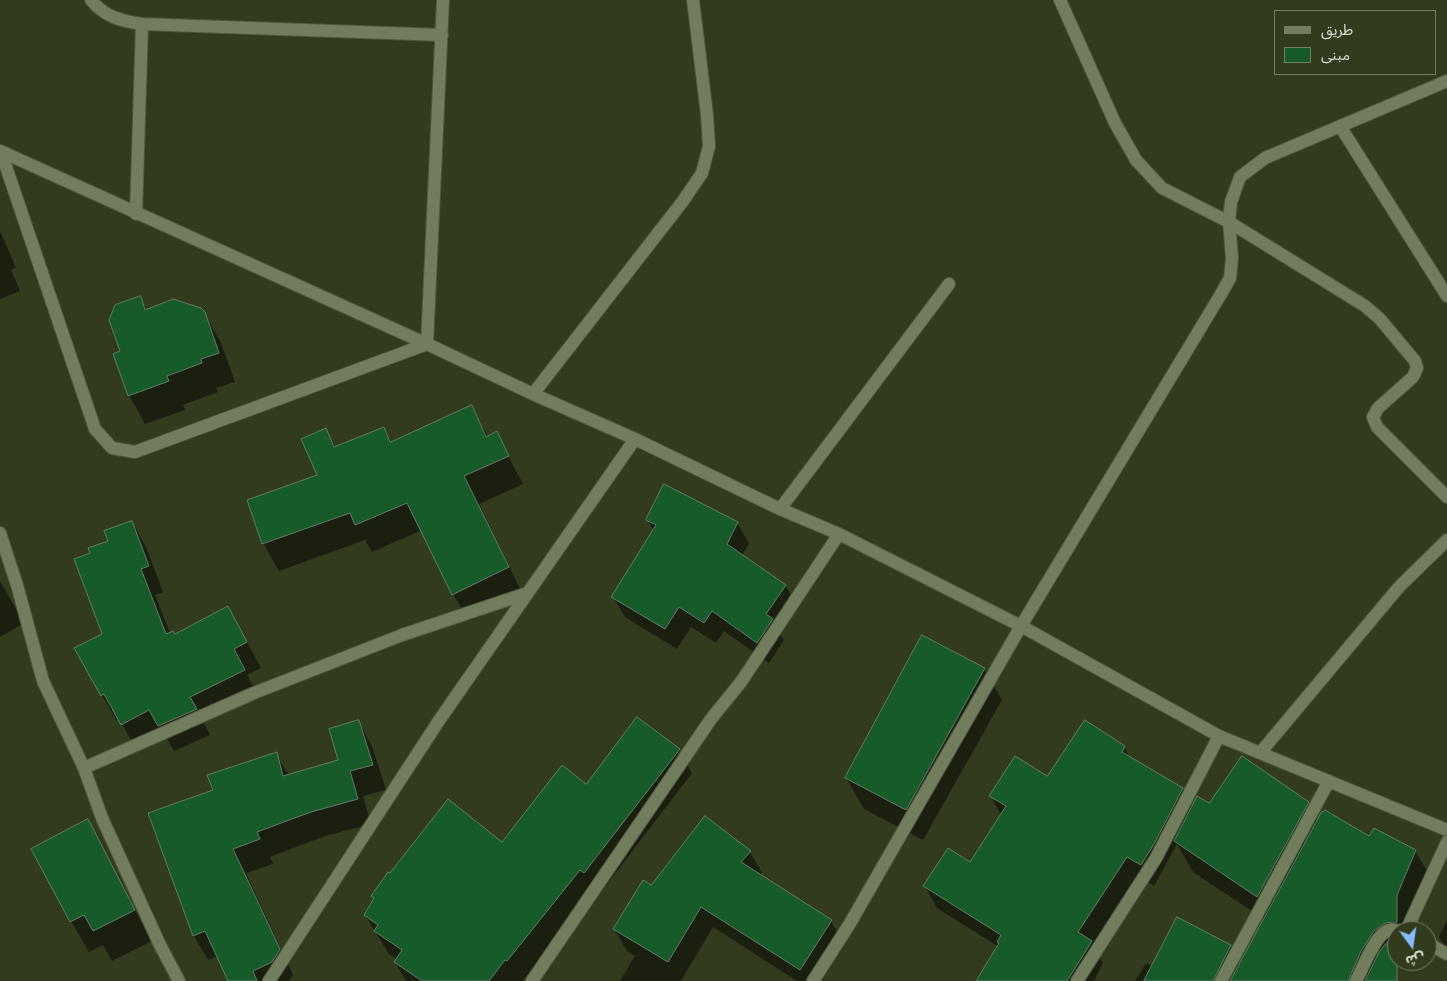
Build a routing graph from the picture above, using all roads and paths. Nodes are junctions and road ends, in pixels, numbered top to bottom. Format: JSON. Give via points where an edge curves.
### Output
{"nodes":[{"id":1,"x":91,"y":0,"type":"edge"},
{"id":2,"x":443,"y":0,"type":"edge"},
{"id":3,"x":693,"y":0,"type":"edge"},
{"id":4,"x":1060,"y":0,"type":"edge"},
{"id":5,"x":142,"y":24,"type":"junction"},
{"id":6,"x":442,"y":35,"type":"junction"},
{"id":7,"x":1447,"y":81,"type":"edge"},
{"id":8,"x":1340,"y":126,"type":"junction"},
{"id":9,"x":1,"y":151,"type":"edge"},
{"id":10,"x":136,"y":214,"type":"junction"},
{"id":11,"x":1229,"y":222,"type":"junction"},
{"id":12,"x":949,"y":284,"type":"dead end"},
{"id":13,"x":1447,"y":296,"type":"edge"},
{"id":14,"x":427,"y":344,"type":"junction"},
{"id":15,"x":532,"y":394,"type":"junction"},
{"id":16,"x":636,"y":439,"type":"junction"},
{"id":17,"x":1447,"y":497,"type":"edge"},
{"id":18,"x":780,"y":509,"type":"junction"},
{"id":19,"x":0,"y":533,"type":"edge"},
{"id":20,"x":839,"y":534,"type":"junction"},
{"id":21,"x":1447,"y":540,"type":"edge"},
{"id":22,"x":528,"y":593,"type":"junction"},
{"id":23,"x":1021,"y":626,"type":"junction"},
{"id":24,"x":1219,"y":736,"type":"junction"},
{"id":25,"x":1260,"y":753,"type":"junction"},
{"id":26,"x":84,"y":768,"type":"junction"},
{"id":27,"x":1330,"y":781,"type":"junction"},
{"id":28,"x":1447,"y":830,"type":"edge"},
{"id":29,"x":1447,"y":842,"type":"edge"},
{"id":30,"x":1411,"y":921,"type":"edge"},
{"id":31,"x":1387,"y":931,"type":"edge"},
{"id":32,"x":179,"y":981,"type":"edge"},
{"id":33,"x":269,"y":981,"type":"edge"},
{"id":34,"x":532,"y":981,"type":"edge"},
{"id":35,"x":813,"y":981,"type":"edge"},
{"id":36,"x":1077,"y":981,"type":"edge"},
{"id":37,"x":1221,"y":981,"type":"edge"},
{"id":38,"x":1356,"y":981,"type":"edge"}],
"edges":[{"from":1,"to":5,"type":"street","via":[[113,18]]},
{"from":2,"to":6,"type":"street"},
{"from":3,"to":15,"type":"street","via":[[709,138],[702,172]]},
{"from":4,"to":11,"type":"street","via":[[1115,123],[1136,160],[1162,188]]},
{"from":5,"to":6,"type":"street"},
{"from":5,"to":10,"type":"street"},
{"from":6,"to":14,"type":"street"},
{"from":7,"to":8,"type":"street"},
{"from":8,"to":11,"type":"street","via":[[1265,158],[1240,177],[1230,202]]},
{"from":8,"to":13,"type":"street"},
{"from":9,"to":10,"type":"street"},
{"from":9,"to":14,"type":"street","via":[[95,429],[112,448],[135,452]]},
{"from":10,"to":14,"type":"street"},
{"from":11,"to":17,"type":"street","via":[[1365,306],[1415,361],[1417,368],[1413,377],[1378,408],[1374,417],[1377,427]]},
{"from":11,"to":23,"type":"street","via":[[1230,278]]},
{"from":12,"to":18,"type":"street"},
{"from":14,"to":15,"type":"street"},
{"from":15,"to":16,"type":"street"},
{"from":16,"to":18,"type":"street"},
{"from":16,"to":22,"type":"street"},
{"from":18,"to":20,"type":"street"},
{"from":19,"to":26,"type":"street","via":[[43,681]]},
{"from":20,"to":23,"type":"street"},
{"from":20,"to":34,"type":"street","via":[[741,682],[711,719]]},
{"from":21,"to":25,"type":"street","via":[[1399,587]]},
{"from":22,"to":26,"type":"street","via":[[402,635],[254,693]]},
{"from":22,"to":33,"type":"street","via":[[440,719]]},
{"from":23,"to":24,"type":"street"},
{"from":23,"to":35,"type":"street","via":[[849,925]]},
{"from":24,"to":25,"type":"street"},
{"from":24,"to":36,"type":"street","via":[[1156,858]]},
{"from":25,"to":27,"type":"street"},
{"from":26,"to":32,"type":"street","via":[[102,818]]},
{"from":27,"to":28,"type":"street"},
{"from":27,"to":37,"type":"street"},
{"from":29,"to":30,"type":"street"},
{"from":31,"to":38,"type":"street","via":[[1378,940]]}]}
